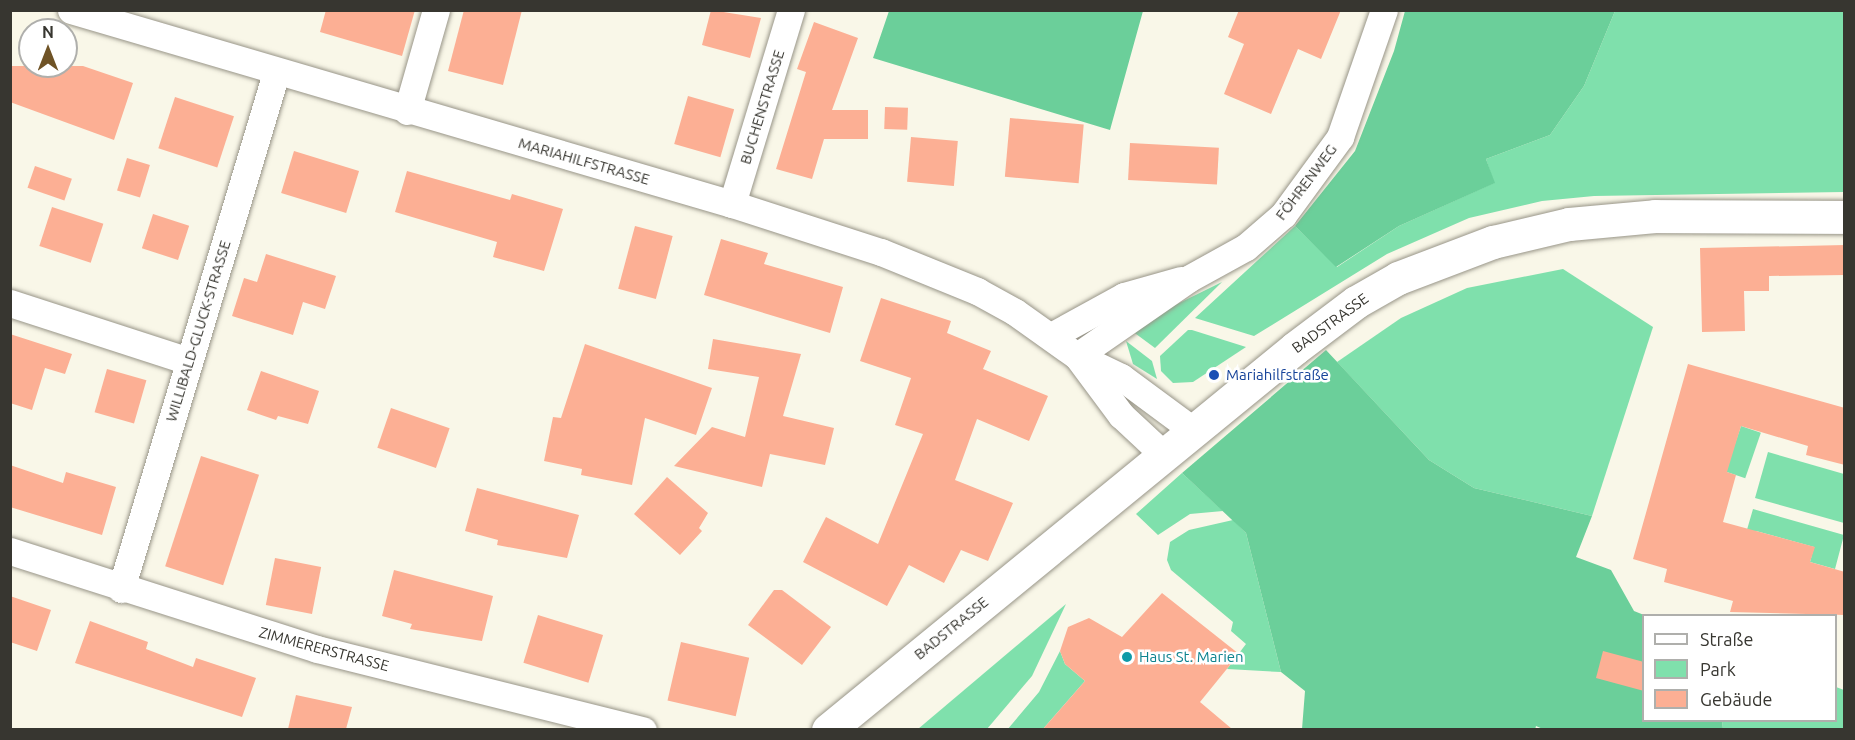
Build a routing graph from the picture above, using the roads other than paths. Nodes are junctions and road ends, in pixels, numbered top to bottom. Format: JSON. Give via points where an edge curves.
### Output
{"nodes":[{"id":1,"x":71,"y":10,"type":"edge"},
{"id":2,"x":436,"y":10,"type":"edge"},
{"id":3,"x":791,"y":10,"type":"edge"},
{"id":4,"x":1384,"y":10,"type":"edge"},
{"id":5,"x":276,"y":73,"type":"junction"},
{"id":6,"x":406,"y":111,"type":"junction"},
{"id":7,"x":732,"y":204,"type":"junction"},
{"id":8,"x":1845,"y":217,"type":"edge"},
{"id":9,"x":1188,"y":279,"type":"junction"},
{"id":10,"x":10,"y":303,"type":"edge"},
{"id":11,"x":1051,"y":336,"type":"junction"},
{"id":12,"x":1077,"y":356,"type":"junction"},
{"id":13,"x":188,"y":360,"type":"junction"},
{"id":14,"x":1194,"y":431,"type":"junction"},
{"id":15,"x":1165,"y":456,"type":"junction"},
{"id":16,"x":10,"y":551,"type":"edge"},
{"id":17,"x":121,"y":589,"type":"junction"},
{"id":18,"x":643,"y":729,"type":"edge"},
{"id":19,"x":828,"y":729,"type":"edge"}],
"edges":[{"from":1,"to":5,"type":"street","name":"MARIAHILFSTRASSE"},
{"from":2,"to":6,"type":"street"},
{"from":3,"to":7,"type":"street","name":"BUCHENSTRASSE"},
{"from":4,"to":9,"type":"street","name":"FÖHRENWEG","via":[[1352,110],[1327,160],[1258,239]]},
{"from":5,"to":6,"type":"street","name":"MARIAHILFSTRASSE"},
{"from":5,"to":13,"type":"street","name":"WILLIBALD-GLUCK-STRASSE"},
{"from":6,"to":7,"type":"street","name":"MARIAHILFSTRASSE"},
{"from":7,"to":11,"type":"street","name":"MARIAHILFSTRASSE","via":[[950,279]]},
{"from":8,"to":14,"type":"main road","name":"BADSTRASSE","via":[[1609,219],[1534,231],[1473,248],[1398,278],[1356,302]]},
{"from":9,"to":11,"type":"street","name":"FÖHRENWEG","via":[[1124,296]]},
{"from":9,"to":12,"type":"street","name":"FÖHRENWEG"},
{"from":10,"to":13,"type":"street"},
{"from":11,"to":12,"type":"street","name":"MARIAHILFSTRASSE"},
{"from":12,"to":14,"type":"street","name":"MARIAHILFSTRASSE","via":[[1121,377]]},
{"from":12,"to":15,"type":"street","name":"MARIAHILFSTRASSE","via":[[1120,416]]},
{"from":13,"to":17,"type":"street","name":"WILLIBALD-GLUCK-STRASSE"},
{"from":14,"to":15,"type":"main road","name":"BADSTRASSE"},
{"from":15,"to":19,"type":"main road","name":"BADSTRASSE"},
{"from":16,"to":17,"type":"street","name":"ZIMMERERSTRASSE"},
{"from":17,"to":18,"type":"street","name":"ZIMMERERSTRASSE","via":[[317,649]]}]}
